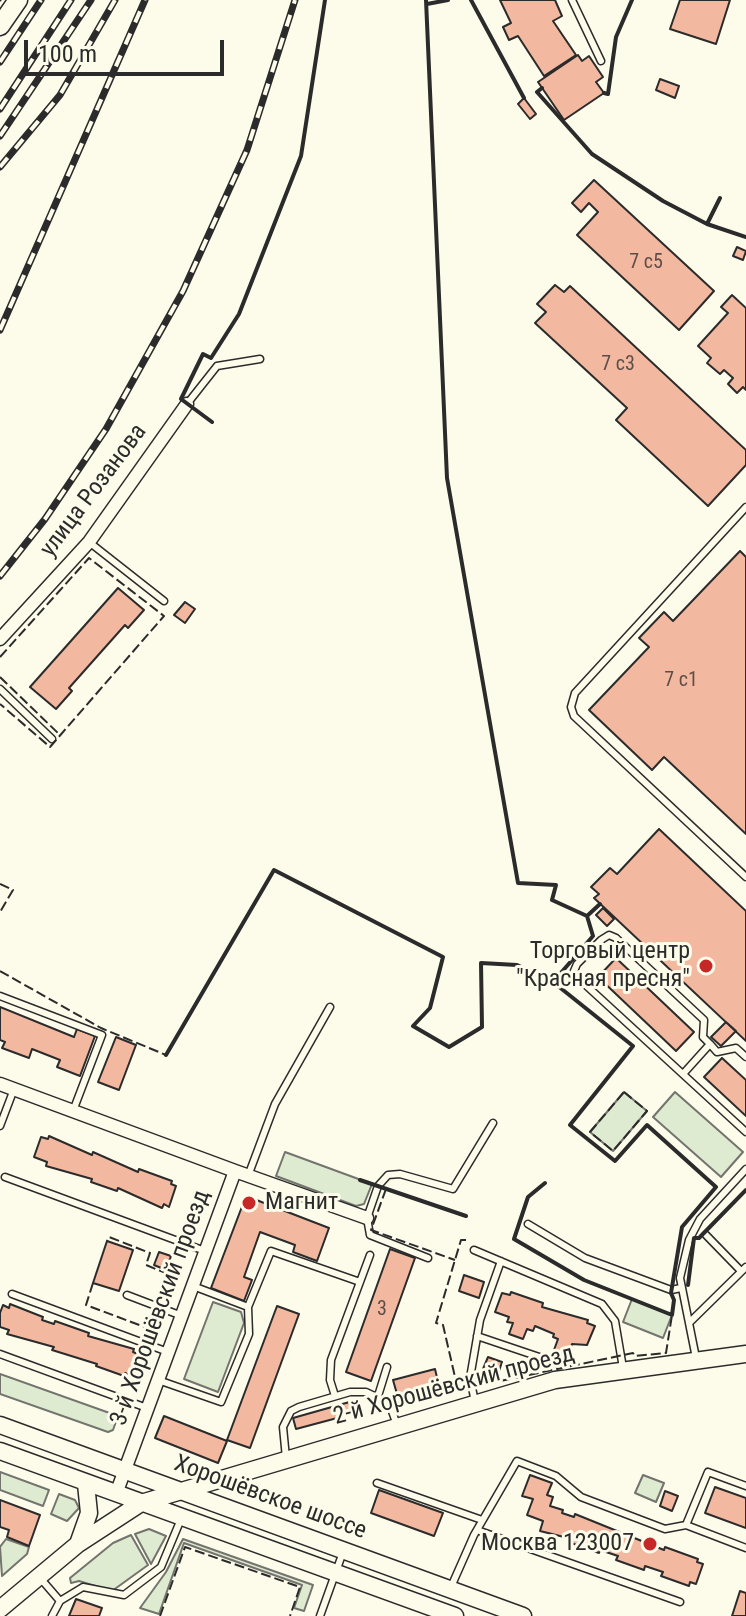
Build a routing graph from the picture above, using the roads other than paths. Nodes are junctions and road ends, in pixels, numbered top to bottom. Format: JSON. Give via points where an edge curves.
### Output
{"nodes":[{"id":1,"x":18,"y":0,"type":"edge"},
{"id":2,"x":572,"y":0,"type":"edge"},
{"id":3,"x":0,"y":26,"type":"edge"},
{"id":4,"x":601,"y":61,"type":"dead end"},
{"id":5,"x":260,"y":359,"type":"dead end"},
{"id":6,"x":187,"y":404,"type":"joint"},
{"id":7,"x":746,"y":507,"type":"edge"},
{"id":8,"x":738,"y":516,"type":"junction"},
{"id":9,"x":746,"y":523,"type":"edge"},
{"id":10,"x":89,"y":542,"type":"junction"},
{"id":11,"x":164,"y":601,"type":"dead end"},
{"id":12,"x":0,"y":639,"type":"edge"},
{"id":13,"x":0,"y":689,"type":"edge"},
{"id":14,"x":52,"y":739,"type":"dead end"},
{"id":15,"x":746,"y":877,"type":"edge"},
{"id":16,"x":0,"y":996,"type":"edge"},
{"id":17,"x":330,"y":1007,"type":"dead end"},
{"id":18,"x":710,"y":1044,"type":"junction"},
{"id":19,"x":746,"y":1057,"type":"edge"},
{"id":20,"x":683,"y":1074,"type":"junction"},
{"id":21,"x":0,"y":1084,"type":"edge"},
{"id":22,"x":14,"y":1089,"type":"junction"},
{"id":23,"x":73,"y":1111,"type":"junction"},
{"id":24,"x":493,"y":1123,"type":"dead end"},
{"id":25,"x":0,"y":1126,"type":"edge"},
{"id":26,"x":746,"y":1132,"type":"edge"},
{"id":27,"x":746,"y":1169,"type":"edge"},
{"id":28,"x":241,"y":1173,"type":"junction"},
{"id":29,"x":5,"y":1177,"type":"dead end"},
{"id":30,"x":367,"y":1218,"type":"junction"},
{"id":31,"x":528,"y":1224,"type":"dead end"},
{"id":32,"x":706,"y":1235,"type":"dead end"},
{"id":33,"x":474,"y":1250,"type":"dead end"},
{"id":34,"x":206,"y":1251,"type":"junction"},
{"id":35,"x":370,"y":1255,"type":"dead end"},
{"id":36,"x":428,"y":1258,"type":"dead end"},
{"id":37,"x":501,"y":1261,"type":"junction"},
{"id":38,"x":744,"y":1269,"type":"edge"},
{"id":39,"x":360,"y":1282,"type":"junction"},
{"id":40,"x":193,"y":1286,"type":"junction"},
{"id":41,"x":681,"y":1288,"type":"junction"},
{"id":42,"x":12,"y":1294,"type":"dead end"},
{"id":43,"x":127,"y":1295,"type":"dead end"},
{"id":44,"x":248,"y":1307,"type":"junction"},
{"id":45,"x":182,"y":1316,"type":"junction"},
{"id":46,"x":690,"y":1322,"type":"junction"},
{"id":47,"x":477,"y":1336,"type":"junction"},
{"id":48,"x":168,"y":1352,"type":"junction"},
{"id":49,"x":0,"y":1354,"type":"edge"},
{"id":50,"x":746,"y":1354,"type":"edge"},
{"id":51,"x":697,"y":1362,"type":"junction"},
{"id":52,"x":557,"y":1363,"type":"dead end"},
{"id":53,"x":387,"y":1367,"type":"dead end"},
{"id":54,"x":624,"y":1370,"type":"junction"},
{"id":55,"x":158,"y":1379,"type":"junction"},
{"id":56,"x":335,"y":1396,"type":"junction"},
{"id":57,"x":378,"y":1396,"type":"junction"},
{"id":58,"x":475,"y":1402,"type":"junction"},
{"id":59,"x":147,"y":1409,"type":"junction"},
{"id":60,"x":0,"y":1425,"type":"edge"},
{"id":61,"x":397,"y":1425,"type":"junction"},
{"id":62,"x":0,"y":1451,"type":"edge"},
{"id":63,"x":286,"y":1458,"type":"junction"},
{"id":64,"x":128,"y":1472,"type":"junction"},
{"id":65,"x":377,"y":1483,"type":"dead end"},
{"id":66,"x":86,"y":1484,"type":"junction"},
{"id":67,"x":746,"y":1486,"type":"edge"},
{"id":68,"x":180,"y":1491,"type":"junction"},
{"id":69,"x":116,"y":1494,"type":"junction"},
{"id":70,"x":141,"y":1503,"type":"junction"},
{"id":71,"x":182,"y":1517,"type":"junction"},
{"id":72,"x":482,"y":1520,"type":"junction"},
{"id":73,"x":686,"y":1525,"type":"junction"},
{"id":74,"x":477,"y":1530,"type":"junction"},
{"id":75,"x":78,"y":1544,"type":"junction"},
{"id":76,"x":746,"y":1548,"type":"edge"},
{"id":77,"x":344,"y":1550,"type":"junction"},
{"id":78,"x":335,"y":1572,"type":"junction"},
{"id":79,"x":38,"y":1576,"type":"junction"},
{"id":80,"x":450,"y":1588,"type":"junction"},
{"id":81,"x":60,"y":1601,"type":"junction"},
{"id":82,"x":680,"y":1602,"type":"dead end"},
{"id":83,"x":0,"y":1609,"type":"edge"},
{"id":84,"x":52,"y":1616,"type":"edge"},
{"id":85,"x":320,"y":1616,"type":"edge"},
{"id":86,"x":455,"y":1616,"type":"edge"},
{"id":87,"x":523,"y":1616,"type":"edge"}],
"edges":[{"from":1,"to":3,"type":"main road"},
{"from":2,"to":4,"type":"lane"},
{"from":5,"to":6,"type":"lane","via":[[217,366]]},
{"from":6,"to":10,"type":"street","name":"улица Розанова"},
{"from":7,"to":8,"type":"lane"},
{"from":8,"to":9,"type":"lane"},
{"from":8,"to":15,"type":"lane","via":[[575,693],[571,707],[574,716]]},
{"from":10,"to":11,"type":"lane"},
{"from":10,"to":12,"type":"street","name":"улица Розанова"},
{"from":13,"to":14,"type":"lane"},
{"from":16,"to":23,"type":"lane","via":[[102,1035]]},
{"from":17,"to":28,"type":"lane"},
{"from":18,"to":19,"type":"lane","via":[[717,1052],[736,1048]]},
{"from":18,"to":20,"type":"lane"},
{"from":18,"to":20,"type":"lane","via":[[703,1037],[704,1020],[616,938],[601,940],[577,964],[578,978]]},
{"from":20,"to":26,"type":"lane"},
{"from":21,"to":22,"type":"street","name":"3-й Хорошёвский проезд"},
{"from":22,"to":23,"type":"street","name":"3-й Хорошёвский проезд"},
{"from":22,"to":25,"type":"lane"},
{"from":23,"to":28,"type":"street","name":"3-й Хорошёвский проезд"},
{"from":24,"to":30,"type":"lane","via":[[453,1189],[388,1175],[378,1186]]},
{"from":27,"to":41,"type":"lane","via":[[692,1229]]},
{"from":28,"to":30,"type":"street"},
{"from":28,"to":34,"type":"street","name":"3-й Хорошёвский проезд"},
{"from":29,"to":34,"type":"lane"},
{"from":30,"to":36,"type":"lane","via":[[370,1235]]},
{"from":31,"to":41,"type":"lane","via":[[585,1258],[671,1290]]},
{"from":32,"to":38,"type":"lane"},
{"from":33,"to":37,"type":"lane"},
{"from":34,"to":40,"type":"street","name":"3-й Хорошёвский проезд"},
{"from":35,"to":39,"type":"lane"},
{"from":37,"to":47,"type":"lane"},
{"from":37,"to":54,"type":"lane","via":[[602,1304],[615,1321]]},
{"from":38,"to":46,"type":"lane"},
{"from":39,"to":44,"type":"lane","via":[[271,1251]]},
{"from":39,"to":56,"type":"lane","via":[[331,1360]]},
{"from":40,"to":44,"type":"lane"},
{"from":40,"to":45,"type":"street","name":"3-й Хорошёвский проезд"},
{"from":41,"to":46,"type":"lane"},
{"from":42,"to":48,"type":"lane"},
{"from":43,"to":45,"type":"lane"},
{"from":44,"to":55,"type":"lane","via":[[249,1334],[221,1402]]},
{"from":45,"to":48,"type":"street","name":"3-й Хорошёвский проезд"},
{"from":46,"to":51,"type":"lane"},
{"from":47,"to":52,"type":"lane"},
{"from":47,"to":58,"type":"lane","via":[[470,1378]]},
{"from":48,"to":55,"type":"street","name":"3-й Хорошёвский проезд"},
{"from":49,"to":59,"type":"lane"},
{"from":50,"to":51,"type":"main road","name":"2-й Хорошёвский проезд"},
{"from":51,"to":54,"type":"main road","name":"2-й Хорошёвский проезд"},
{"from":53,"to":57,"type":"lane"},
{"from":54,"to":58,"type":"main road","name":"2-й Хорошёвский проезд","via":[[555,1380]]},
{"from":55,"to":59,"type":"street","name":"3-й Хорошёвский проезд"},
{"from":56,"to":57,"type":"lane","via":[[359,1391]]},
{"from":56,"to":63,"type":"lane","via":[[291,1411],[281,1436]]},
{"from":57,"to":61,"type":"lane","via":[[389,1403]]},
{"from":58,"to":61,"type":"main road","name":"2-й Хорошёвский проезд"},
{"from":59,"to":64,"type":"street","name":"3-й Хорошёвский проезд"},
{"from":60,"to":64,"type":"main road","name":"Хорошёвское шоссе"},
{"from":61,"to":63,"type":"main road","name":"2-й Хорошёвский проезд"},
{"from":62,"to":66,"type":"main road","name":"Хорошёвское шоссе"},
{"from":63,"to":68,"type":"main road","name":"2-й Хорошёвский проезд"},
{"from":64,"to":68,"type":"main road","name":"Хорошёвское шоссе"},
{"from":64,"to":69,"type":"street","name":"3-й Хорошёвский проезд"},
{"from":64,"to":70,"type":"main road","via":[[142,1487]]},
{"from":65,"to":72,"type":"lane"},
{"from":66,"to":69,"type":"main road","name":"Хорошёвское шоссе"},
{"from":66,"to":75,"type":"main road","via":[[89,1513]]},
{"from":67,"to":73,"type":"lane","via":[[708,1472]]},
{"from":68,"to":70,"type":"main road","name":"2-й Хорошёвский проезд"},
{"from":68,"to":77,"type":"main road","name":"Хорошёвское шоссе"},
{"from":69,"to":70,"type":"main road","name":"Хорошёвское шоссе"},
{"from":70,"to":71,"type":"main road","name":"Хорошёвское шоссе"},
{"from":70,"to":75,"type":"main road","name":"2-й Хорошёвский проезд"},
{"from":71,"to":78,"type":"main road","name":"Хорошёвское шоссе"},
{"from":71,"to":81,"type":"lane","via":[[161,1567],[129,1592],[117,1596],[83,1587]]},
{"from":72,"to":73,"type":"lane","via":[[517,1461],[556,1476],[581,1497],[665,1529]]},
{"from":72,"to":74,"type":"lane"},
{"from":73,"to":76,"type":"lane"},
{"from":74,"to":80,"type":"lane"},
{"from":74,"to":82,"type":"lane"},
{"from":75,"to":79,"type":"main road","name":"2-й Хорошёвский проезд"},
{"from":77,"to":78,"type":"lane"},
{"from":77,"to":80,"type":"main road","name":"Хорошёвское шоссе"},
{"from":78,"to":85,"type":"lane"},
{"from":78,"to":86,"type":"main road","name":"Хорошёвское шоссе"},
{"from":79,"to":81,"type":"lane"},
{"from":79,"to":83,"type":"main road","name":"2-й Хорошёвский проезд"},
{"from":80,"to":87,"type":"main road","name":"Хорошёвское шоссе"},
{"from":81,"to":84,"type":"lane"}]}
